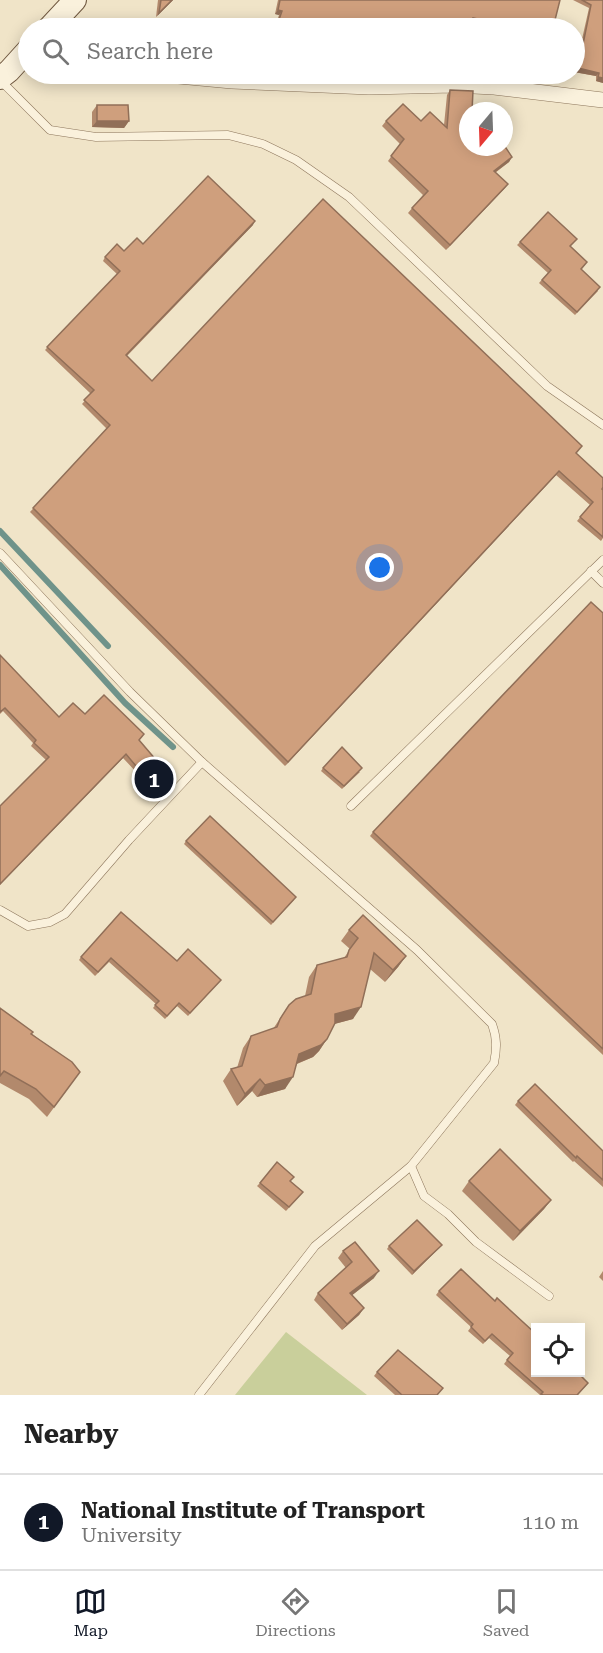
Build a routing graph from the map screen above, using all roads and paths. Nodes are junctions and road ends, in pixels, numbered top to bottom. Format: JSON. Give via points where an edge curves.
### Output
{"nodes":[{"id":1,"x":75,"y":0,"type":"edge"},
{"id":2,"x":58,"y":18,"type":"edge"},
{"id":3,"x":9,"y":75,"type":"edge"},
{"id":4,"x":300,"y":84,"type":"edge"},
{"id":5,"x":603,"y":100,"type":"edge"},
{"id":6,"x":603,"y":425,"type":"edge"},
{"id":7,"x":0,"y":553,"type":"edge"},
{"id":8,"x":603,"y":560,"type":"edge"},
{"id":9,"x":591,"y":571,"type":"junction"},
{"id":10,"x":603,"y":583,"type":"edge"},
{"id":11,"x":202,"y":762,"type":"junction"},
{"id":12,"x":351,"y":806,"type":"dead end"},
{"id":13,"x":0,"y":910,"type":"edge"},
{"id":14,"x":411,"y":1166,"type":"junction"},
{"id":15,"x":549,"y":1296,"type":"dead end"},
{"id":16,"x":199,"y":1395,"type":"edge"}],
"edges":[{"from":1,"to":2,"type":"main road"},
{"from":3,"to":6,"type":"lane","via":[[50,130],[96,137],[228,135],[262,144],[296,160],[349,197],[547,386]]},
{"from":4,"to":5,"type":"street","via":[[464,85]]},
{"from":7,"to":11,"type":"lane","via":[[130,692]]},
{"from":8,"to":9,"type":"lane"},
{"from":9,"to":10,"type":"lane"},
{"from":9,"to":12,"type":"lane"},
{"from":11,"to":13,"type":"lane","via":[[66,914],[28,926]]},
{"from":11,"to":14,"type":"lane","via":[[417,950],[492,1024],[496,1043],[494,1063]]},
{"from":14,"to":15,"type":"lane","via":[[424,1196],[476,1242]]},
{"from":14,"to":16,"type":"lane","via":[[315,1246]]}]}
